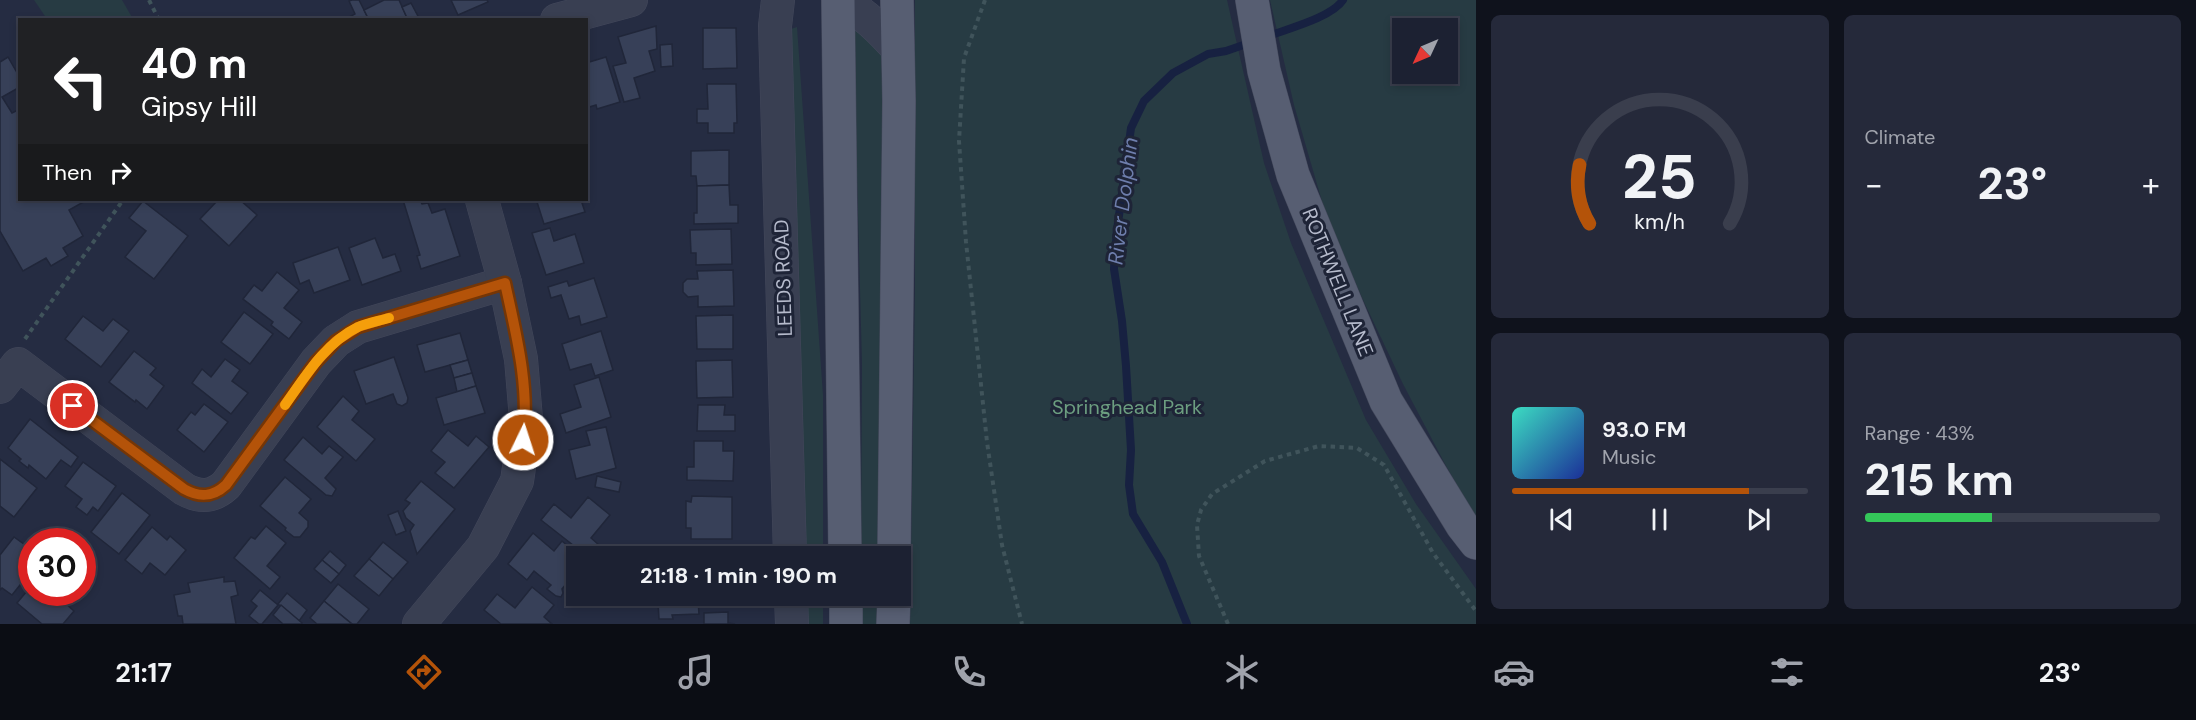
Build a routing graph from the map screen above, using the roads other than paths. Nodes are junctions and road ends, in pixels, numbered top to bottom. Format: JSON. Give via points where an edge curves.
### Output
{"nodes":[{"id":1,"x":545,"y":0,"type":"edge"},
{"id":2,"x":631,"y":0,"type":"edge"},
{"id":3,"x":778,"y":0,"type":"edge"},
{"id":4,"x":839,"y":0,"type":"edge"},
{"id":5,"x":897,"y":0,"type":"edge"},
{"id":6,"x":1253,"y":6,"type":"edge"},
{"id":7,"x":556,"y":18,"type":"edge"},
{"id":8,"x":561,"y":18,"type":"edge"},
{"id":9,"x":898,"y":49,"type":"junction"},
{"id":10,"x":482,"y":201,"type":"edge"},
{"id":11,"x":505,"y":283,"type":"junction"},
{"id":12,"x":9,"y":376,"type":"edge"},
{"id":13,"x":1476,"y":543,"type":"edge"},
{"id":14,"x":790,"y":546,"type":"edge"},
{"id":15,"x":845,"y":546,"type":"edge"},
{"id":16,"x":894,"y":546,"type":"edge"},
{"id":17,"x":791,"y":606,"type":"edge"},
{"id":18,"x":846,"y":606,"type":"edge"},
{"id":19,"x":894,"y":606,"type":"edge"},
{"id":20,"x":419,"y":624,"type":"edge"},
{"id":21,"x":792,"y":624,"type":"edge"},
{"id":22,"x":846,"y":624,"type":"edge"},
{"id":23,"x":894,"y":624,"type":"edge"}],
"edges":[{"from":1,"to":7,"type":"street"},
{"from":2,"to":8,"type":"street"},
{"from":3,"to":14,"type":"street","name":"LEEDS ROAD"},
{"from":4,"to":9,"type":"street","via":[[859,10]]},
{"from":4,"to":15,"type":"main road"},
{"from":5,"to":9,"type":"main road"},
{"from":6,"to":13,"type":"main road","name":"ROTHWELL LANE","via":[[1264,71],[1293,175],[1386,400]]},
{"from":9,"to":16,"type":"main road"},
{"from":10,"to":11,"type":"street"},
{"from":11,"to":12,"type":"street","via":[[358,327],[336,341],[316,362],[226,485],[211,495],[184,489]]},
{"from":11,"to":20,"type":"street","via":[[521,359],[526,419],[517,481],[483,547]]},
{"from":17,"to":21,"type":"street"},
{"from":18,"to":22,"type":"main road"},
{"from":19,"to":23,"type":"main road"}]}
